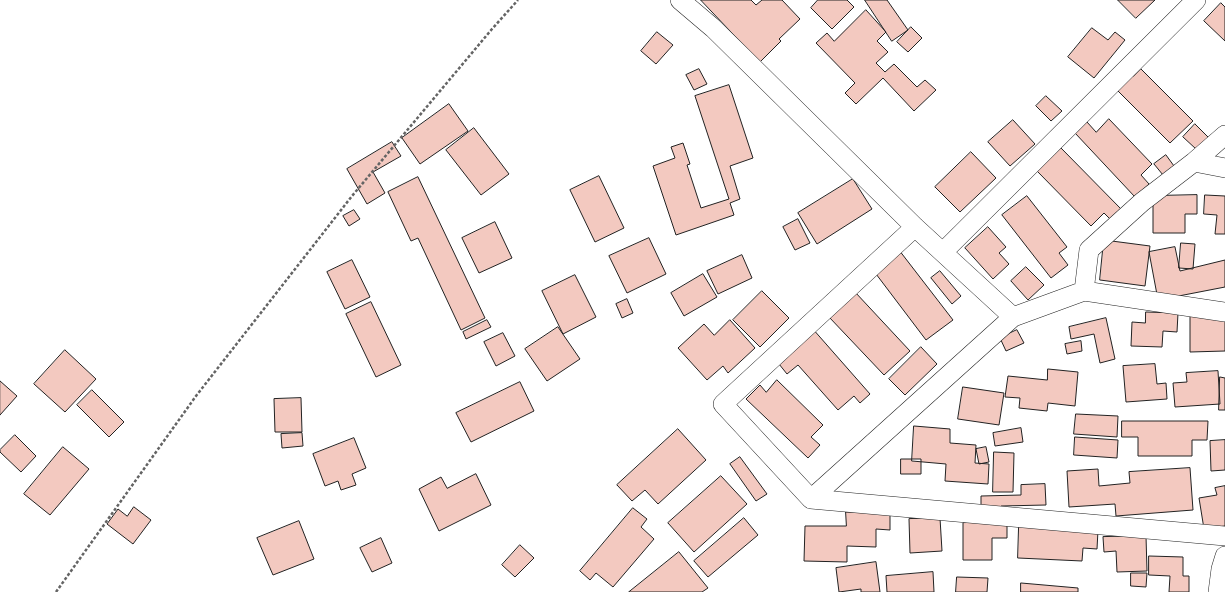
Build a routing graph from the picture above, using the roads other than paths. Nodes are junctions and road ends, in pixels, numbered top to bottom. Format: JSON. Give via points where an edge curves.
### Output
{"nodes":[{"id":1,"x":680,"y":0,"type":"edge"},
{"id":2,"x":1196,"y":0,"type":"edge"},
{"id":3,"x":1225,"y":135,"type":"edge"},
{"id":4,"x":1194,"y":162,"type":"junction"},
{"id":5,"x":1225,"y":168,"type":"edge"},
{"id":6,"x":915,"y":227,"type":"junction"},
{"id":7,"x":943,"y":252,"type":"junction"},
{"id":8,"x":1084,"y":291,"type":"junction"},
{"id":9,"x":1225,"y":312,"type":"edge"},
{"id":10,"x":1013,"y":318,"type":"junction"},
{"id":11,"x":811,"y":499,"type":"junction"},
{"id":12,"x":1225,"y":536,"type":"edge"},
{"id":13,"x":1225,"y":556,"type":"edge"},
{"id":14,"x":1218,"y":592,"type":"edge"}],
"edges":[{"from":1,"to":6,"type":"street","via":[[713,28]]},
{"from":2,"to":7,"type":"street"},
{"from":3,"to":4,"type":"street"},
{"from":4,"to":5,"type":"street"},
{"from":4,"to":8,"type":"street","via":[[1142,202],[1089,250]]},
{"from":6,"to":7,"type":"street"},
{"from":6,"to":11,"type":"street","via":[[723,404]]},
{"from":7,"to":10,"type":"street"},
{"from":8,"to":9,"type":"street"},
{"from":8,"to":10,"type":"street"},
{"from":10,"to":11,"type":"street"},
{"from":11,"to":12,"type":"street"},
{"from":13,"to":14,"type":"street"}]}
